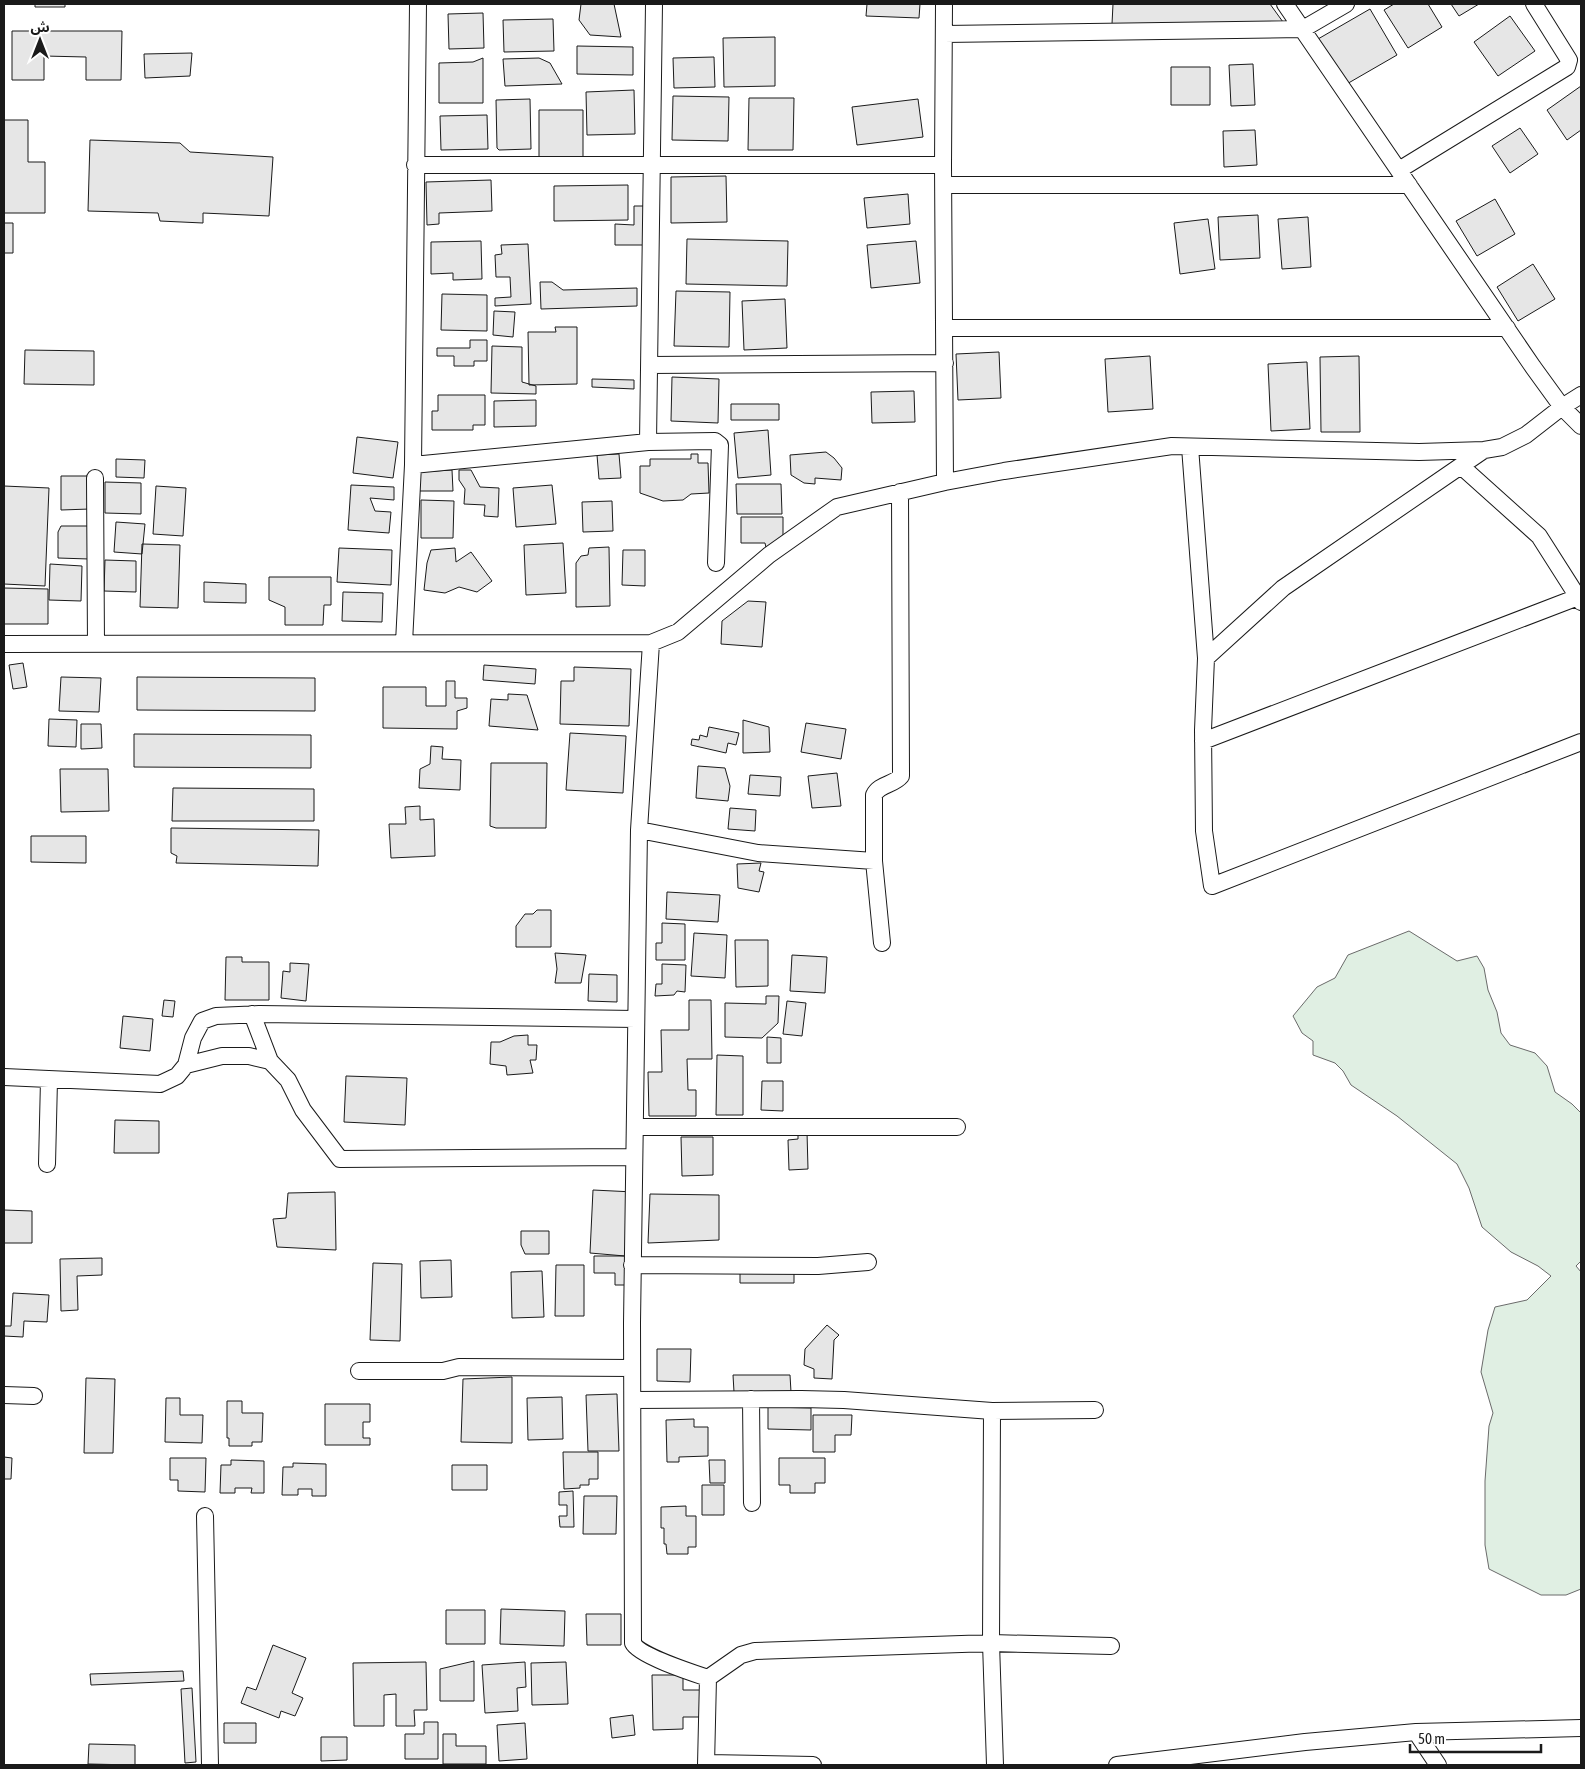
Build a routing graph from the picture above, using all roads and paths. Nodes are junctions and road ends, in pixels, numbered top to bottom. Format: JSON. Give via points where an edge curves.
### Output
{"nodes":[{"id":1,"x":418,"y":4,"type":"edge"},
{"id":2,"x":654,"y":4,"type":"edge"},
{"id":3,"x":944,"y":4,"type":"edge"},
{"id":4,"x":1285,"y":4,"type":"edge"},
{"id":5,"x":1346,"y":4,"type":"edge"},
{"id":6,"x":1534,"y":4,"type":"edge"},
{"id":7,"x":1303,"y":29,"type":"junction"},
{"id":8,"x":944,"y":34,"type":"junction"},
{"id":9,"x":415,"y":165,"type":"junction"},
{"id":10,"x":943,"y":165,"type":"junction"},
{"id":11,"x":651,"y":166,"type":"junction"},
{"id":12,"x":1398,"y":170,"type":"junction"},
{"id":13,"x":944,"y":185,"type":"junction"},
{"id":14,"x":1409,"y":185,"type":"junction"},
{"id":15,"x":944,"y":328,"type":"junction"},
{"id":16,"x":1507,"y":328,"type":"junction"},
{"id":17,"x":945,"y":363,"type":"junction"},
{"id":18,"x":649,"y":365,"type":"junction"},
{"id":19,"x":1581,"y":395,"type":"edge"},
{"id":20,"x":1562,"y":407,"type":"junction"},
{"id":21,"x":1581,"y":426,"type":"edge"},
{"id":22,"x":648,"y":442,"type":"junction"},
{"id":23,"x":1190,"y":447,"type":"junction"},
{"id":24,"x":1484,"y":450,"type":"junction"},
{"id":25,"x":413,"y":465,"type":"junction"},
{"id":26,"x":1461,"y":466,"type":"junction"},
{"id":27,"x":95,"y":478,"type":"dead end"},
{"id":28,"x":945,"y":482,"type":"junction"},
{"id":29,"x":900,"y":492,"type":"junction"},
{"id":30,"x":716,"y":563,"type":"dead end"},
{"id":31,"x":1580,"y":599,"type":"edge"},
{"id":32,"x":404,"y":643,"type":"junction"},
{"id":33,"x":651,"y":643,"type":"junction"},
{"id":34,"x":4,"y":644,"type":"edge"},
{"id":35,"x":96,"y":644,"type":"junction"},
{"id":36,"x":1206,"y":658,"type":"junction"},
{"id":37,"x":1203,"y":741,"type":"junction"},
{"id":38,"x":1581,"y":742,"type":"edge"},
{"id":39,"x":639,"y":830,"type":"junction"},
{"id":40,"x":874,"y":861,"type":"junction"},
{"id":41,"x":882,"y":943,"type":"dead end"},
{"id":42,"x":252,"y":1014,"type":"junction"},
{"id":43,"x":636,"y":1018,"type":"junction"},
{"id":44,"x":270,"y":1061,"type":"junction"},
{"id":45,"x":186,"y":1065,"type":"junction"},
{"id":46,"x":4,"y":1077,"type":"edge"},
{"id":47,"x":49,"y":1080,"type":"junction"},
{"id":48,"x":635,"y":1127,"type":"junction"},
{"id":49,"x":957,"y":1127,"type":"dead end"},
{"id":50,"x":634,"y":1157,"type":"junction"},
{"id":51,"x":47,"y":1164,"type":"dead end"},
{"id":52,"x":868,"y":1262,"type":"dead end"},
{"id":53,"x":632,"y":1265,"type":"junction"},
{"id":54,"x":632,"y":1368,"type":"junction"},
{"id":55,"x":359,"y":1371,"type":"dead end"},
{"id":56,"x":4,"y":1395,"type":"edge"},
{"id":57,"x":34,"y":1396,"type":"dead end"},
{"id":58,"x":751,"y":1399,"type":"junction"},
{"id":59,"x":633,"y":1400,"type":"junction"},
{"id":60,"x":1095,"y":1410,"type":"dead end"},
{"id":61,"x":992,"y":1411,"type":"junction"},
{"id":62,"x":752,"y":1503,"type":"dead end"},
{"id":63,"x":206,"y":1516,"type":"dead end"},
{"id":64,"x":991,"y":1643,"type":"junction"},
{"id":65,"x":1111,"y":1646,"type":"dead end"},
{"id":66,"x":708,"y":1678,"type":"junction"},
{"id":67,"x":1581,"y":1728,"type":"edge"},
{"id":68,"x":1416,"y":1732,"type":"junction"},
{"id":69,"x":707,"y":1764,"type":"edge"},
{"id":70,"x":210,"y":1765,"type":"edge"},
{"id":71,"x":813,"y":1765,"type":"edge"},
{"id":72,"x":994,"y":1765,"type":"edge"},
{"id":73,"x":1117,"y":1765,"type":"edge"},
{"id":74,"x":1438,"y":1765,"type":"edge"}],
"edges":[{"from":1,"to":9,"type":"street"},
{"from":2,"to":11,"type":"street"},
{"from":3,"to":8,"type":"street"},
{"from":4,"to":7,"type":"street"},
{"from":5,"to":7,"type":"street"},
{"from":6,"to":12,"type":"street","via":[[1569,60],[1567,68]]},
{"from":7,"to":8,"type":"street"},
{"from":7,"to":12,"type":"street"},
{"from":8,"to":10,"type":"street"},
{"from":9,"to":11,"type":"street"},
{"from":9,"to":25,"type":"street"},
{"from":10,"to":11,"type":"street"},
{"from":10,"to":13,"type":"street"},
{"from":11,"to":18,"type":"street"},
{"from":12,"to":14,"type":"street"},
{"from":13,"to":14,"type":"street"},
{"from":13,"to":15,"type":"street"},
{"from":14,"to":16,"type":"street"},
{"from":15,"to":16,"type":"street"},
{"from":15,"to":17,"type":"street"},
{"from":16,"to":20,"type":"street"},
{"from":17,"to":18,"type":"street"},
{"from":17,"to":28,"type":"street"},
{"from":18,"to":22,"type":"street"},
{"from":19,"to":20,"type":"street"},
{"from":20,"to":21,"type":"street"},
{"from":20,"to":24,"type":"street","via":[[1526,435],[1502,447]]},
{"from":22,"to":25,"type":"street"},
{"from":22,"to":30,"type":"street","via":[[714,441],[720,446]]},
{"from":23,"to":24,"type":"street","via":[[1419,452]]},
{"from":23,"to":28,"type":"street","via":[[1172,446]]},
{"from":23,"to":36,"type":"street"},
{"from":24,"to":26,"type":"street"},
{"from":25,"to":32,"type":"street"},
{"from":26,"to":31,"type":"street","via":[[1538,536]]},
{"from":26,"to":36,"type":"street","via":[[1283,588]]},
{"from":27,"to":35,"type":"street"},
{"from":28,"to":29,"type":"street"},
{"from":29,"to":33,"type":"street","via":[[837,506],[768,555],[678,632]]},
{"from":29,"to":40,"type":"street","via":[[901,776],[875,792]]},
{"from":31,"to":37,"type":"street"},
{"from":32,"to":33,"type":"street"},
{"from":32,"to":35,"type":"street"},
{"from":33,"to":39,"type":"street"},
{"from":34,"to":35,"type":"street"},
{"from":36,"to":37,"type":"street"},
{"from":37,"to":38,"type":"street","via":[[1204,831],[1212,886]]},
{"from":39,"to":40,"type":"street","via":[[758,853]]},
{"from":39,"to":43,"type":"street"},
{"from":40,"to":41,"type":"street"},
{"from":42,"to":43,"type":"street"},
{"from":42,"to":44,"type":"street"},
{"from":42,"to":45,"type":"street","via":[[216,1016],[202,1021],[193,1038]]},
{"from":43,"to":48,"type":"street"},
{"from":44,"to":45,"type":"street","via":[[249,1056],[222,1056]]},
{"from":44,"to":50,"type":"street","via":[[288,1080],[303,1110],[340,1159]]},
{"from":45,"to":47,"type":"street","via":[[178,1076],[160,1084]]},
{"from":46,"to":47,"type":"street"},
{"from":47,"to":51,"type":"street"},
{"from":48,"to":49,"type":"street"},
{"from":48,"to":50,"type":"street"},
{"from":50,"to":53,"type":"street"},
{"from":52,"to":53,"type":"street","via":[[818,1266]]},
{"from":53,"to":54,"type":"street"},
{"from":54,"to":55,"type":"street","via":[[459,1367],[443,1371]]},
{"from":54,"to":59,"type":"street"},
{"from":56,"to":57,"type":"street"},
{"from":58,"to":59,"type":"street"},
{"from":58,"to":61,"type":"street","via":[[844,1400]]},
{"from":58,"to":62,"type":"street"},
{"from":59,"to":66,"type":"street","via":[[633,1643],[645,1654]]},
{"from":60,"to":61,"type":"street"},
{"from":61,"to":64,"type":"street"},
{"from":63,"to":70,"type":"street"},
{"from":64,"to":65,"type":"street"},
{"from":64,"to":66,"type":"street","via":[[755,1650],[740,1655]]},
{"from":64,"to":72,"type":"street"},
{"from":66,"to":69,"type":"street"},
{"from":67,"to":68,"type":"street"},
{"from":68,"to":73,"type":"street"},
{"from":68,"to":74,"type":"street"},
{"from":69,"to":71,"type":"street"}]}
